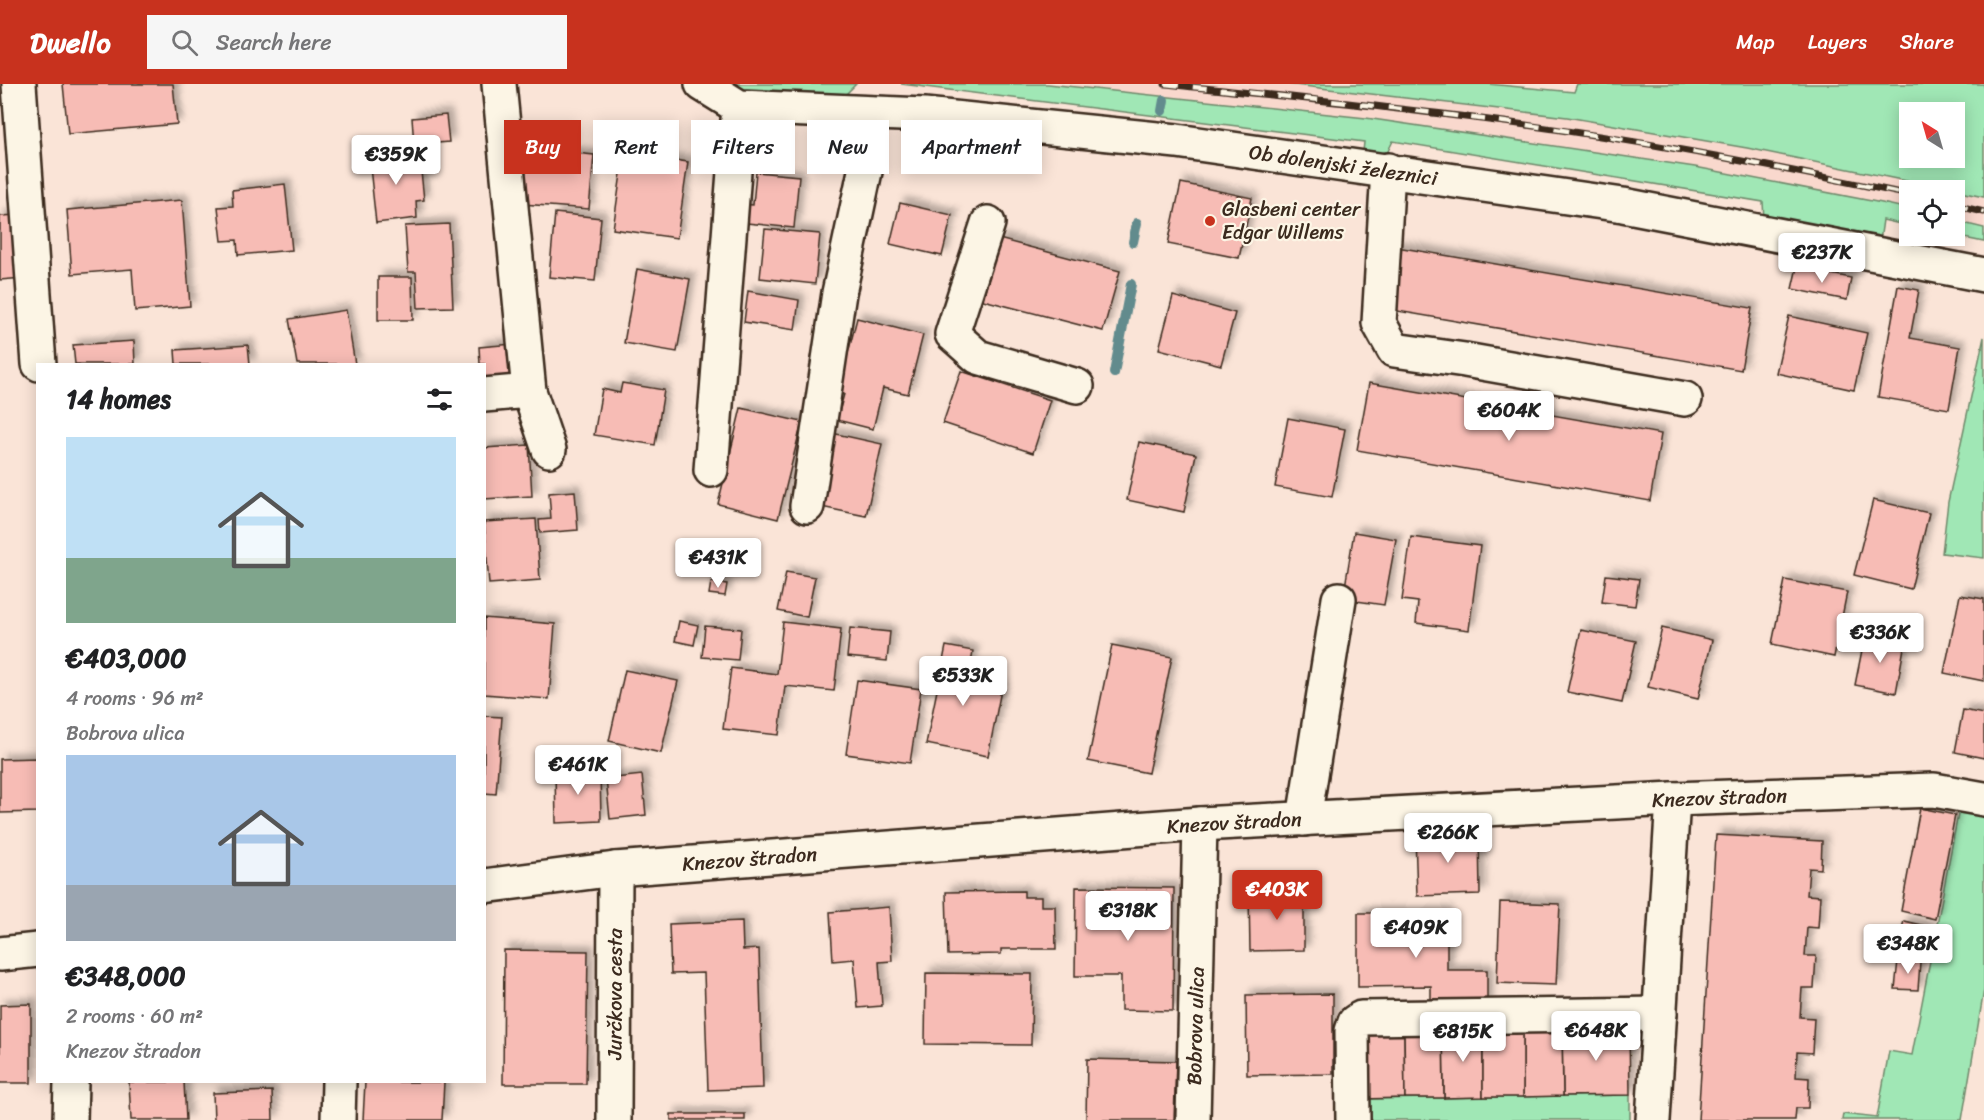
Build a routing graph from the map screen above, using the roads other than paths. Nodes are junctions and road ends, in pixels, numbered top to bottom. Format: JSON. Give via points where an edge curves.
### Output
{"nodes":[{"id":1,"x":19,"y":84,"type":"edge"},
{"id":2,"x":499,"y":84,"type":"edge"},
{"id":3,"x":702,"y":84,"type":"edge"},
{"id":4,"x":739,"y":107,"type":"junction"},
{"id":5,"x":1389,"y":170,"type":"junction"},
{"id":6,"x":864,"y":174,"type":"edge"},
{"id":7,"x":988,"y":223,"type":"dead end"},
{"id":8,"x":1984,"y":275,"type":"edge"},
{"id":9,"x":39,"y":363,"type":"edge"},
{"id":10,"x":1077,"y":386,"type":"dead end"},
{"id":11,"x":529,"y":391,"type":"junction"},
{"id":12,"x":486,"y":395,"type":"edge"},
{"id":13,"x":1685,"y":399,"type":"dead end"},
{"id":14,"x":549,"y":450,"type":"dead end"},
{"id":15,"x":711,"y":470,"type":"dead end"},
{"id":16,"x":807,"y":506,"type":"dead end"},
{"id":17,"x":1339,"y":599,"type":"dead end"},
{"id":18,"x":1673,"y":799,"type":"junction"},
{"id":19,"x":1984,"y":799,"type":"edge"},
{"id":20,"x":1304,"y":819,"type":"junction"},
{"id":21,"x":1200,"y":824,"type":"junction"},
{"id":22,"x":615,"y":869,"type":"junction"},
{"id":23,"x":486,"y":886,"type":"edge"},
{"id":24,"x":36,"y":950,"type":"edge"},
{"id":25,"x":0,"y":954,"type":"edge"},
{"id":26,"x":1660,"y":1014,"type":"junction"},
{"id":27,"x":71,"y":1083,"type":"edge"},
{"id":28,"x":339,"y":1083,"type":"edge"},
{"id":29,"x":70,"y":1120,"type":"edge"},
{"id":30,"x":338,"y":1120,"type":"edge"},
{"id":31,"x":614,"y":1120,"type":"edge"},
{"id":32,"x":1193,"y":1120,"type":"edge"},
{"id":33,"x":1353,"y":1120,"type":"edge"},
{"id":34,"x":1653,"y":1120,"type":"edge"}],
"edges":[{"from":1,"to":9,"type":"street"},
{"from":2,"to":11,"type":"street"},
{"from":3,"to":4,"type":"street","name":"Ob dolenjski železnici"},
{"from":4,"to":5,"type":"street","name":"Ob dolenjski železnici","via":[[924,115],[1177,141]]},
{"from":4,"to":15,"type":"street"},
{"from":5,"to":8,"type":"street","name":"Ob dolenjski železnici","via":[[1623,205]]},
{"from":5,"to":13,"type":"street","via":[[1379,323],[1394,350]]},
{"from":6,"to":16,"type":"street","via":[[839,293]]},
{"from":7,"to":10,"type":"street","via":[[952,334],[978,357]]},
{"from":11,"to":12,"type":"street"},
{"from":11,"to":14,"type":"street"},
{"from":17,"to":20,"type":"street"},
{"from":18,"to":19,"type":"street","name":"Knezov štradon","via":[[1934,790]]},
{"from":18,"to":20,"type":"street","name":"Knezov štradon"},
{"from":18,"to":26,"type":"street"},
{"from":20,"to":21,"type":"street","name":"Knezov štradon"},
{"from":21,"to":22,"type":"street","name":"Knezov štradon"},
{"from":21,"to":32,"type":"street","name":"Bobrova ulica"},
{"from":22,"to":23,"type":"street","name":"Knezov štradon"},
{"from":22,"to":31,"type":"street","name":"Jurčkova cesta"},
{"from":24,"to":25,"type":"street"},
{"from":26,"to":33,"type":"street","via":[[1361,1018],[1352,1031]]},
{"from":26,"to":34,"type":"street"},
{"from":27,"to":29,"type":"street"},
{"from":28,"to":30,"type":"street"}]}
